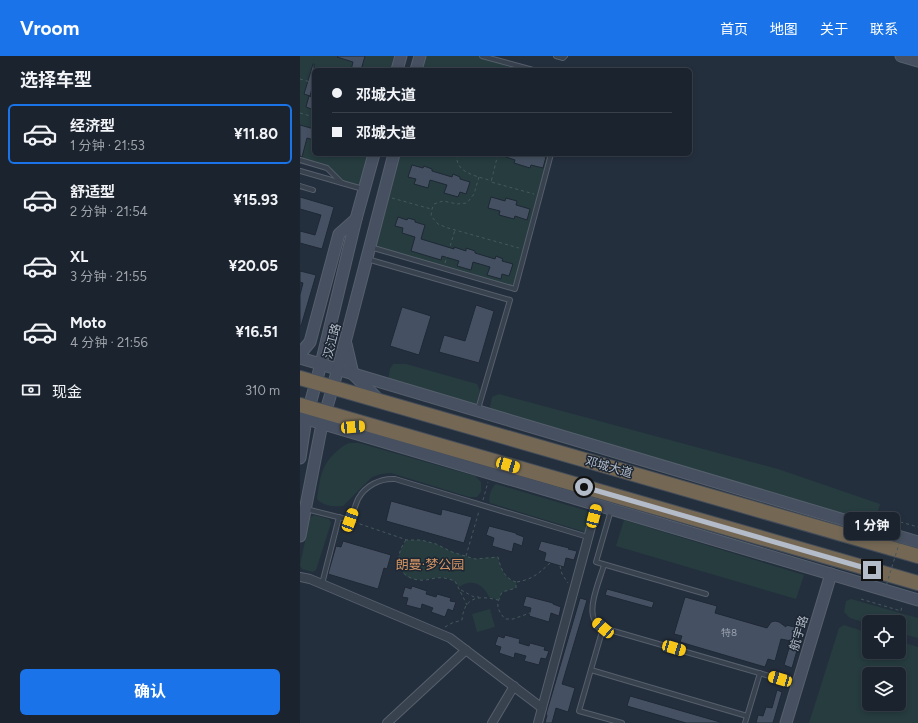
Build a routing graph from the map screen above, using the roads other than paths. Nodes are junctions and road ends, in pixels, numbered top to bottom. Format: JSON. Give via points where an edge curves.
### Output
{"nodes":[{"id":1,"x":401,"y":56,"type":"edge"},
{"id":2,"x":420,"y":56,"type":"edge"},
{"id":3,"x":482,"y":56,"type":"edge"},
{"id":4,"x":556,"y":56,"type":"edge"},
{"id":5,"x":565,"y":56,"type":"edge"},
{"id":6,"x":901,"y":56,"type":"edge"},
{"id":7,"x":918,"y":61,"type":"edge"},
{"id":8,"x":398,"y":68,"type":"edge"},
{"id":9,"x":417,"y":68,"type":"edge"},
{"id":10,"x":526,"y":68,"type":"edge"},
{"id":11,"x":373,"y":156,"type":"edge"},
{"id":12,"x":393,"y":156,"type":"edge"},
{"id":13,"x":550,"y":156,"type":"edge"},
{"id":14,"x":300,"y":160,"type":"edge"},
{"id":15,"x":300,"y":171,"type":"edge"},
{"id":16,"x":342,"y":183,"type":"junction"},
{"id":17,"x":300,"y":186,"type":"edge"},
{"id":18,"x":364,"y":189,"type":"junction"},
{"id":19,"x":313,"y":190,"type":"dead end"},
{"id":20,"x":356,"y":219,"type":"junction"},
{"id":21,"x":370,"y":247,"type":"junction"},
{"id":22,"x":367,"y":258,"type":"junction"},
{"id":23,"x":345,"y":342,"type":"junction"},
{"id":24,"x":300,"y":354,"type":"edge"},
{"id":25,"x":300,"y":358,"type":"edge"},
{"id":26,"x":321,"y":364,"type":"junction"},
{"id":27,"x":338,"y":369,"type":"junction"},
{"id":28,"x":353,"y":374,"type":"junction"},
{"id":29,"x":300,"y":378,"type":"edge"},
{"id":30,"x":315,"y":382,"type":"junction"},
{"id":31,"x":333,"y":387,"type":"junction"},
{"id":32,"x":380,"y":401,"type":"junction"},
{"id":33,"x":478,"y":411,"type":"junction"},
{"id":34,"x":303,"y":418,"type":"edge"},
{"id":35,"x":324,"y":418,"type":"junction"},
{"id":36,"x":371,"y":426,"type":"junction"},
{"id":37,"x":340,"y":430,"type":"junction"},
{"id":38,"x":320,"y":438,"type":"junction"},
{"id":39,"x":300,"y":458,"type":"edge"},
{"id":40,"x":613,"y":503,"type":"junction"},
{"id":41,"x":597,"y":505,"type":"junction"},
{"id":42,"x":305,"y":509,"type":"junction"},
{"id":43,"x":339,"y":517,"type":"junction"},
{"id":44,"x":300,"y":536,"type":"edge"},
{"id":45,"x":588,"y":537,"type":"junction"},
{"id":46,"x":918,"y":542,"type":"edge"},
{"id":47,"x":918,"y":556,"type":"edge"},
{"id":48,"x":604,"y":564,"type":"junction"},
{"id":49,"x":831,"y":574,"type":"junction"},
{"id":50,"x":300,"y":577,"type":"edge"},
{"id":51,"x":918,"y":583,"type":"edge"},
{"id":52,"x":322,"y":584,"type":"junction"},
{"id":53,"x":706,"y":594,"type":"dead end"},
{"id":54,"x":918,"y":600,"type":"edge"},
{"id":55,"x":603,"y":628,"type":"junction"},
{"id":56,"x":466,"y":650,"type":"junction"},
{"id":57,"x":591,"y":670,"type":"junction"},
{"id":58,"x":760,"y":673,"type":"junction"},
{"id":59,"x":798,"y":684,"type":"junction"},
{"id":60,"x":514,"y":686,"type":"junction"},
{"id":61,"x":542,"y":708,"type":"junction"},
{"id":62,"x":747,"y":716,"type":"junction"},
{"id":63,"x":387,"y":723,"type":"edge"},
{"id":64,"x":492,"y":723,"type":"edge"},
{"id":65,"x":538,"y":723,"type":"edge"},
{"id":66,"x":622,"y":723,"type":"edge"},
{"id":67,"x":745,"y":723,"type":"edge"},
{"id":68,"x":786,"y":723,"type":"edge"}],
"edges":[{"from":1,"to":8,"type":"street"},
{"from":2,"to":9,"type":"street"},
{"from":3,"to":10,"type":"lane"},
{"from":4,"to":5,"type":"lane"},
{"from":6,"to":7,"type":"street"},
{"from":11,"to":18,"type":"street","name":"汉江路"},
{"from":12,"to":21,"type":"street","name":"汉江路"},
{"from":13,"to":21,"type":"lane","via":[[515,289]]},
{"from":14,"to":16,"type":"lane","via":[[327,168]]},
{"from":15,"to":16,"type":"lane"},
{"from":16,"to":18,"type":"lane"},
{"from":17,"to":19,"type":"lane"},
{"from":18,"to":20,"type":"street","name":"汉江路"},
{"from":20,"to":24,"type":"street","via":[[339,234],[310,342]]},
{"from":20,"to":26,"type":"street","name":"汉江路"},
{"from":21,"to":22,"type":"street","name":"汉江路"},
{"from":22,"to":23,"type":"street","name":"汉江路"},
{"from":22,"to":33,"type":"lane","via":[[510,300]]},
{"from":23,"to":27,"type":"street","name":"汉江路"},
{"from":23,"to":28,"type":"street"},
{"from":25,"to":26,"type":"street"},
{"from":26,"to":27,"type":"street"},
{"from":26,"to":30,"type":"street","name":"汉江路"},
{"from":27,"to":28,"type":"street"},
{"from":27,"to":31,"type":"street","name":"汉江路"},
{"from":28,"to":32,"type":"street"},
{"from":28,"to":33,"type":"street"},
{"from":29,"to":30,"type":"highway","name":"邓城大道"},
{"from":30,"to":31,"type":"highway","name":"邓城大道"},
{"from":30,"to":34,"type":"street","name":"汉江路"},
{"from":31,"to":32,"type":"highway","name":"邓城大道"},
{"from":31,"to":35,"type":"street","name":"汉江路"},
{"from":32,"to":47,"type":"highway","name":"邓城大道"},
{"from":33,"to":46,"type":"street"},
{"from":34,"to":35,"type":"highway"},
{"from":34,"to":39,"type":"street","name":"汉江路"},
{"from":35,"to":36,"type":"highway"},
{"from":35,"to":37,"type":"street"},
{"from":35,"to":38,"type":"street","name":"汉江路"},
{"from":36,"to":37,"type":"street"},
{"from":36,"to":40,"type":"highway"},
{"from":37,"to":38,"type":"street"},
{"from":37,"to":41,"type":"street"},
{"from":38,"to":42,"type":"street","name":"汉江路"},
{"from":40,"to":41,"type":"street"},
{"from":40,"to":48,"type":"lane","via":[[596,562]]},
{"from":40,"to":49,"type":"street"},
{"from":40,"to":51,"type":"highway"},
{"from":41,"to":45,"type":"street"},
{"from":42,"to":43,"type":"lane"},
{"from":42,"to":44,"type":"street","name":"汉江路"},
{"from":43,"to":45,"type":"lane","via":[[350,520],[358,498],[372,483],[386,478]]},
{"from":43,"to":52,"type":"lane"},
{"from":45,"to":61,"type":"street"},
{"from":48,"to":53,"type":"lane"},
{"from":48,"to":55,"type":"lane","via":[[592,605],[595,621]]},
{"from":49,"to":54,"type":"street"},
{"from":49,"to":59,"type":"street","name":"航宇路"},
{"from":50,"to":52,"type":"street"},
{"from":52,"to":56,"type":"street","via":[[440,633]]},
{"from":55,"to":57,"type":"lane"},
{"from":55,"to":58,"type":"lane"},
{"from":56,"to":60,"type":"street"},
{"from":56,"to":63,"type":"street"},
{"from":57,"to":62,"type":"lane"},
{"from":57,"to":66,"type":"lane","via":[[579,711]]},
{"from":58,"to":59,"type":"lane"},
{"from":58,"to":62,"type":"lane"},
{"from":59,"to":68,"type":"street","name":"航宇路"},
{"from":60,"to":61,"type":"street"},
{"from":60,"to":64,"type":"street"},
{"from":61,"to":65,"type":"street"},
{"from":62,"to":67,"type":"lane"}]}
